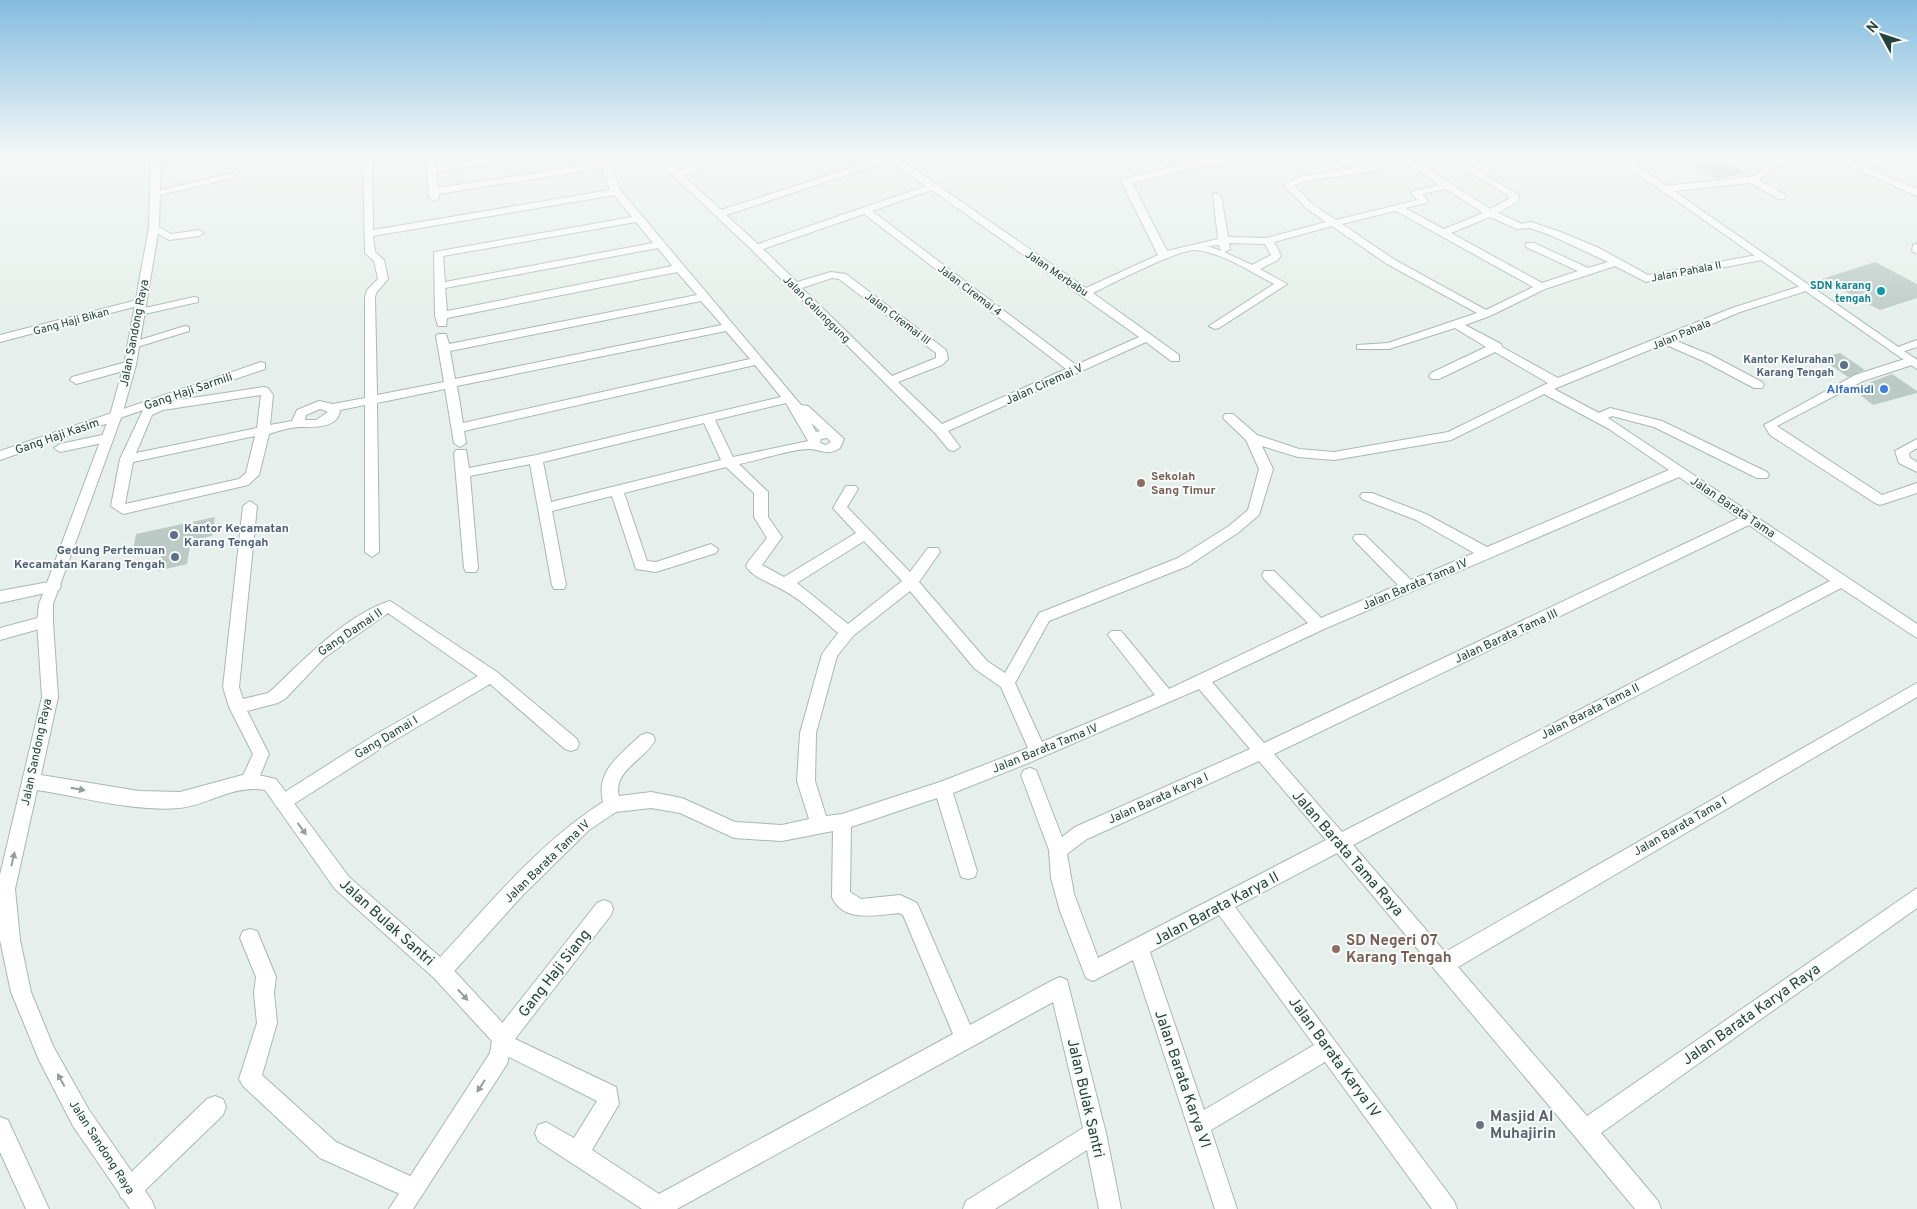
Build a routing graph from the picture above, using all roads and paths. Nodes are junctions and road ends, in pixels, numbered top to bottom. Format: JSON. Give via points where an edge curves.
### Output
{"nodes":[{"id":1,"x":154,"y":211,"type":"edge"},
{"id":2,"x":368,"y":211,"type":"edge"},
{"id":3,"x":501,"y":211,"type":"edge"},
{"id":4,"x":633,"y":211,"type":"edge"},
{"id":5,"x":717,"y":211,"type":"edge"},
{"id":6,"x":861,"y":211,"type":"edge"},
{"id":7,"x":867,"y":211,"type":"edge"},
{"id":8,"x":968,"y":211,"type":"edge"},
{"id":9,"x":1141,"y":211,"type":"edge"},
{"id":10,"x":1219,"y":211,"type":"edge"},
{"id":11,"x":1317,"y":211,"type":"edge"},
{"id":12,"x":1387,"y":211,"type":"edge"},
{"id":13,"x":1403,"y":211,"type":"edge"},
{"id":14,"x":1493,"y":211,"type":"edge"},
{"id":15,"x":1696,"y":211,"type":"edge"},
{"id":16,"x":1490,"y":213,"type":"junction"},
{"id":17,"x":639,"y":219,"type":"junction"},
{"id":18,"x":1333,"y":222,"type":"junction"},
{"id":19,"x":154,"y":227,"type":"junction"},
{"id":20,"x":199,"y":233,"type":"dead end"},
{"id":21,"x":1443,"y":233,"type":"junction"},
{"id":22,"x":368,"y":234,"type":"junction"},
{"id":23,"x":1224,"y":241,"type":"junction"},
{"id":24,"x":1268,"y":241,"type":"junction"},
{"id":25,"x":659,"y":244,"type":"junction"},
{"id":26,"x":1530,"y":245,"type":"dead end"},
{"id":27,"x":1199,"y":247,"type":"junction"},
{"id":28,"x":756,"y":248,"type":"junction"},
{"id":29,"x":1164,"y":256,"type":"junction"},
{"id":30,"x":1226,"y":256,"type":"junction"},
{"id":31,"x":1762,"y":257,"type":"junction"},
{"id":32,"x":1614,"y":263,"type":"junction"},
{"id":33,"x":679,"y":268,"type":"junction"},
{"id":34,"x":1253,"y":268,"type":"junction"},
{"id":35,"x":1585,"y":271,"type":"junction"},
{"id":36,"x":441,"y":286,"type":"junction"},
{"id":37,"x":794,"y":287,"type":"junction"},
{"id":38,"x":1541,"y":287,"type":"junction"},
{"id":39,"x":1805,"y":288,"type":"junction"},
{"id":40,"x":1085,"y":292,"type":"junction"},
{"id":41,"x":705,"y":297,"type":"junction"},
{"id":42,"x":194,"y":300,"type":"dead end"},
{"id":43,"x":140,"y":307,"type":"junction"},
{"id":44,"x":1486,"y":314,"type":"junction"},
{"id":45,"x":1458,"y":323,"type":"junction"},
{"id":46,"x":1215,"y":326,"type":"dead end"},
{"id":47,"x":730,"y":327,"type":"junction"},
{"id":48,"x":185,"y":329,"type":"dead end"},
{"id":49,"x":443,"y":331,"type":"junction"},
{"id":50,"x":1148,"y":337,"type":"junction"},
{"id":51,"x":0,"y":339,"type":"edge"},
{"id":52,"x":1665,"y":340,"type":"junction"},
{"id":53,"x":1917,"y":343,"type":"edge"},
{"id":54,"x":134,"y":344,"type":"junction"},
{"id":55,"x":1497,"y":346,"type":"junction"},
{"id":56,"x":1361,"y":347,"type":"dead end"},
{"id":57,"x":1896,"y":350,"type":"junction"},
{"id":58,"x":1175,"y":358,"type":"dead end"},
{"id":59,"x":759,"y":361,"type":"junction"},
{"id":60,"x":1914,"y":363,"type":"edge"},
{"id":61,"x":130,"y":365,"type":"junction"},
{"id":62,"x":261,"y":366,"type":"dead end"},
{"id":63,"x":1075,"y":370,"type":"junction"},
{"id":64,"x":1436,"y":376,"type":"dead end"},
{"id":65,"x":76,"y":380,"type":"dead end"},
{"id":66,"x":890,"y":381,"type":"junction"},
{"id":67,"x":1557,"y":383,"type":"junction"},
{"id":68,"x":451,"y":384,"type":"junction"},
{"id":69,"x":1758,"y":385,"type":"dead end"},
{"id":70,"x":1544,"y":390,"type":"junction"},
{"id":71,"x":370,"y":400,"type":"junction"},
{"id":72,"x":792,"y":403,"type":"junction"},
{"id":73,"x":333,"y":408,"type":"junction"},
{"id":74,"x":115,"y":417,"type":"junction"},
{"id":75,"x":1229,"y":417,"type":"dead end"},
{"id":76,"x":708,"y":418,"type":"junction"},
{"id":77,"x":1599,"y":418,"type":"junction"},
{"id":78,"x":300,"y":423,"type":"junction"},
{"id":79,"x":458,"y":428,"type":"junction"},
{"id":80,"x":940,"y":430,"type":"junction"},
{"id":81,"x":263,"y":431,"type":"junction"},
{"id":82,"x":107,"y":438,"type":"junction"},
{"id":83,"x":1252,"y":438,"type":"junction"},
{"id":84,"x":814,"y":442,"type":"junction"},
{"id":85,"x":1917,"y":443,"type":"edge"},
{"id":86,"x":954,"y":447,"type":"dead end"},
{"id":87,"x":60,"y":448,"type":"dead end"},
{"id":88,"x":0,"y":456,"type":"edge"},
{"id":89,"x":127,"y":459,"type":"junction"},
{"id":90,"x":536,"y":459,"type":"junction"},
{"id":91,"x":729,"y":462,"type":"junction"},
{"id":92,"x":1917,"y":468,"type":"edge"},
{"id":93,"x":1680,"y":471,"type":"junction"},
{"id":94,"x":464,"y":473,"type":"junction"},
{"id":95,"x":1762,"y":475,"type":"dead end"},
{"id":96,"x":1917,"y":488,"type":"edge"},
{"id":97,"x":851,"y":489,"type":"dead end"},
{"id":98,"x":617,"y":491,"type":"junction"},
{"id":99,"x":1367,"y":496,"type":"dead end"},
{"id":100,"x":250,"y":506,"type":"dead end"},
{"id":101,"x":546,"y":508,"type":"junction"},
{"id":102,"x":1750,"y":518,"type":"junction"},
{"id":103,"x":865,"y":534,"type":"junction"},
{"id":104,"x":1360,"y":538,"type":"dead end"},
{"id":105,"x":711,"y":549,"type":"dead end"},
{"id":106,"x":372,"y":552,"type":"dead end"},
{"id":107,"x":933,"y":552,"type":"dead end"},
{"id":108,"x":1486,"y":554,"type":"junction"},
{"id":109,"x":471,"y":568,"type":"dead end"},
{"id":110,"x":1269,"y":575,"type":"dead end"},
{"id":111,"x":1842,"y":581,"type":"junction"},
{"id":112,"x":911,"y":582,"type":"junction"},
{"id":113,"x":559,"y":584,"type":"dead end"},
{"id":114,"x":54,"y":586,"type":"junction"},
{"id":115,"x":792,"y":587,"type":"junction"},
{"id":116,"x":1409,"y":587,"type":"junction"},
{"id":117,"x":0,"y":597,"type":"edge"},
{"id":118,"x":45,"y":622,"type":"junction"},
{"id":119,"x":1319,"y":625,"type":"junction"},
{"id":120,"x":848,"y":632,"type":"junction"},
{"id":121,"x":1917,"y":632,"type":"edge"},
{"id":122,"x":0,"y":634,"type":"edge"},
{"id":123,"x":1116,"y":635,"type":"dead end"},
{"id":124,"x":491,"y":676,"type":"junction"},
{"id":125,"x":1201,"y":680,"type":"junction"},
{"id":126,"x":1007,"y":683,"type":"junction"},
{"id":127,"x":1917,"y":689,"type":"edge"},
{"id":128,"x":1166,"y":697,"type":"junction"},
{"id":129,"x":237,"y":707,"type":"junction"},
{"id":130,"x":647,"y":740,"type":"dead end"},
{"id":131,"x":571,"y":744,"type":"dead end"},
{"id":132,"x":1038,"y":751,"type":"junction"},
{"id":133,"x":1261,"y":752,"type":"junction"},
{"id":134,"x":1030,"y":775,"type":"dead end"},
{"id":135,"x":250,"y":780,"type":"junction"},
{"id":136,"x":30,"y":781,"type":"junction"},
{"id":137,"x":943,"y":789,"type":"junction"},
{"id":138,"x":282,"y":802,"type":"junction"},
{"id":139,"x":613,"y":805,"type":"junction"},
{"id":140,"x":842,"y":822,"type":"junction"},
{"id":141,"x":820,"y":824,"type":"junction"},
{"id":142,"x":1338,"y":842,"type":"junction"},
{"id":143,"x":1058,"y":850,"type":"junction"},
{"id":144,"x":968,"y":871,"type":"dead end"},
{"id":145,"x":1917,"y":897,"type":"edge"},
{"id":146,"x":1223,"y":905,"type":"junction"},
{"id":147,"x":604,"y":909,"type":"dead end"},
{"id":148,"x":250,"y":938,"type":"dead end"},
{"id":149,"x":1139,"y":949,"type":"junction"},
{"id":150,"x":1444,"y":964,"type":"junction"},
{"id":151,"x":441,"y":971,"type":"junction"},
{"id":152,"x":966,"y":1039,"type":"junction"},
{"id":153,"x":503,"y":1041,"type":"junction"},
{"id":154,"x":1328,"y":1048,"type":"junction"},
{"id":155,"x":215,"y":1107,"type":"dead end"},
{"id":156,"x":1199,"y":1125,"type":"junction"},
{"id":157,"x":0,"y":1128,"type":"edge"},
{"id":158,"x":1585,"y":1131,"type":"junction"},
{"id":159,"x":546,"y":1133,"type":"dead end"},
{"id":160,"x":1095,"y":1133,"type":"junction"},
{"id":161,"x":577,"y":1153,"type":"junction"},
{"id":162,"x":414,"y":1189,"type":"junction"},
{"id":163,"x":129,"y":1190,"type":"junction"},
{"id":164,"x":657,"y":1208,"type":"edge"},
{"id":165,"x":38,"y":1209,"type":"edge"},
{"id":166,"x":144,"y":1209,"type":"edge"},
{"id":167,"x":400,"y":1209,"type":"edge"},
{"id":168,"x":974,"y":1209,"type":"edge"},
{"id":169,"x":1110,"y":1209,"type":"edge"},
{"id":170,"x":1226,"y":1209,"type":"edge"},
{"id":171,"x":1446,"y":1209,"type":"edge"},
{"id":172,"x":1650,"y":1209,"type":"edge"}],
"edges":[{"from":1,"to":19,"type":"street","name":"Jalan Sandong Raya"},
{"from":2,"to":22,"type":"street"},
{"from":3,"to":22,"type":"street"},
{"from":4,"to":17,"type":"street"},
{"from":5,"to":28,"type":"street","name":"Jalan Galunggung"},
{"from":6,"to":28,"type":"street"},
{"from":7,"to":63,"type":"street","name":"Jalan Ciremai 4"},
{"from":8,"to":40,"type":"street","name":"Jalan Merbabu"},
{"from":9,"to":29,"type":"street"},
{"from":10,"to":23,"type":"street"},
{"from":11,"to":18,"type":"street"},
{"from":12,"to":18,"type":"street"},
{"from":13,"to":21,"type":"street"},
{"from":14,"to":16,"type":"street"},
{"from":15,"to":31,"type":"street"},
{"from":16,"to":21,"type":"street"},
{"from":16,"to":32,"type":"street","name":"Jalan Pahala II","via":[[1521,228],[1531,226],[1554,233],[1595,250]]},
{"from":17,"to":25,"type":"street"},
{"from":17,"to":36,"type":"street","via":[[438,250]]},
{"from":18,"to":24,"type":"street"},
{"from":18,"to":44,"type":"street","via":[[1408,272]]},
{"from":19,"to":20,"type":"street","via":[[168,236]]},
{"from":19,"to":43,"type":"street","name":"Jalan Sandong Raya"},
{"from":21,"to":38,"type":"street"},
{"from":22,"to":71,"type":"street","via":[[370,253],[379,260],[383,279],[370,297]]},
{"from":23,"to":24,"type":"street"},
{"from":23,"to":27,"type":"street"},
{"from":23,"to":30,"type":"street"},
{"from":24,"to":34,"type":"street","via":[[1276,255]]},
{"from":25,"to":33,"type":"street"},
{"from":25,"to":36,"type":"street"},
{"from":26,"to":35,"type":"street"},
{"from":27,"to":29,"type":"street"},
{"from":27,"to":30,"type":"street"},
{"from":28,"to":37,"type":"street","name":"Jalan Galunggung"},
{"from":29,"to":40,"type":"street"},
{"from":30,"to":34,"type":"street"},
{"from":31,"to":32,"type":"street","name":"Jalan Pahala II","via":[[1646,279]]},
{"from":31,"to":39,"type":"street"},
{"from":32,"to":35,"type":"street"},
{"from":33,"to":41,"type":"street"},
{"from":33,"to":49,"type":"street"},
{"from":34,"to":46,"type":"street","via":[[1282,283],[1282,286]]},
{"from":35,"to":38,"type":"street"},
{"from":36,"to":49,"type":"street"},
{"from":37,"to":66,"type":"street","name":"Jalan Galunggung"},
{"from":37,"to":66,"type":"street","name":"Jalan Ciremai III","via":[[831,275],[842,276],[942,352],[942,359],[938,362]]},
{"from":38,"to":44,"type":"street"},
{"from":39,"to":52,"type":"street","name":"Jalan Pahala","via":[[1736,310]]},
{"from":39,"to":57,"type":"street"},
{"from":40,"to":50,"type":"street","name":"Jalan Merbabu"},
{"from":41,"to":47,"type":"street"},
{"from":41,"to":49,"type":"street"},
{"from":42,"to":43,"type":"street","name":"Gang Haji Bikan"},
{"from":43,"to":51,"type":"street","name":"Gang Haji Bikan"},
{"from":43,"to":54,"type":"street","name":"Jalan Sandong Raya"},
{"from":44,"to":45,"type":"street"},
{"from":45,"to":55,"type":"street"},
{"from":45,"to":56,"type":"street","via":[[1389,346]]},
{"from":47,"to":59,"type":"street"},
{"from":47,"to":68,"type":"street"},
{"from":48,"to":54,"type":"street"},
{"from":49,"to":68,"type":"street"},
{"from":50,"to":58,"type":"street","name":"Jalan Merbabu"},
{"from":50,"to":63,"type":"street","name":"Jalan Ciremai V"},
{"from":52,"to":67,"type":"street","name":"Jalan Pahala"},
{"from":52,"to":69,"type":"street"},
{"from":53,"to":57,"type":"street"},
{"from":54,"to":61,"type":"street","name":"Jalan Sandong Raya"},
{"from":55,"to":64,"type":"street"},
{"from":55,"to":67,"type":"street"},
{"from":57,"to":60,"type":"street"},
{"from":59,"to":72,"type":"street"},
{"from":59,"to":79,"type":"street"},
{"from":60,"to":96,"type":"street","via":[[1859,378],[1770,426],[1880,500]]},
{"from":61,"to":65,"type":"street"},
{"from":61,"to":74,"type":"street","name":"Jalan Sandong Raya"},
{"from":62,"to":74,"type":"street","name":"Gang Haji Sarmili"},
{"from":63,"to":80,"type":"street","name":"Jalan Ciremai V"},
{"from":66,"to":80,"type":"street","name":"Jalan Galunggung"},
{"from":67,"to":70,"type":"street","name":"Jalan Pahala"},
{"from":68,"to":71,"type":"street"},
{"from":68,"to":79,"type":"street"},
{"from":70,"to":77,"type":"street","name":"Jalan Barata Tama"},
{"from":70,"to":83,"type":"street","name":"Jalan Pahala","via":[[1451,436],[1334,456],[1298,452]]},
{"from":71,"to":73,"type":"street"},
{"from":71,"to":106,"type":"street"},
{"from":72,"to":76,"type":"street"},
{"from":72,"to":84,"type":"street"},
{"from":72,"to":84,"type":"street","via":[[804,409],[829,434],[817,436]]},
{"from":73,"to":78,"type":"street","via":[[334,414],[328,420],[308,426]]},
{"from":73,"to":78,"type":"street","via":[[319,405],[309,408],[301,413]]},
{"from":74,"to":82,"type":"street","name":"Jalan Sandong Raya"},
{"from":74,"to":88,"type":"street","name":"Gang Haji Kasim"},
{"from":75,"to":83,"type":"street"},
{"from":76,"to":90,"type":"street"},
{"from":76,"to":91,"type":"street"},
{"from":77,"to":93,"type":"street","name":"Jalan Barata Tama"},
{"from":77,"to":95,"type":"street","via":[[1610,412],[1658,424]]},
{"from":78,"to":81,"type":"street"},
{"from":79,"to":94,"type":"street"},
{"from":80,"to":86,"type":"street","name":"Jalan Galunggung"},
{"from":81,"to":89,"type":"street"},
{"from":81,"to":89,"type":"street","via":[[267,395],[264,391],[160,407],[147,413]]},
{"from":81,"to":89,"type":"street","via":[[252,475],[243,482],[123,509],[118,506]]},
{"from":82,"to":87,"type":"street"},
{"from":82,"to":114,"type":"street","name":"Jalan Sandong Raya"},
{"from":83,"to":126,"type":"street","via":[[1266,469],[1254,512],[1183,562],[1044,617]]},
{"from":84,"to":91,"type":"street"},
{"from":85,"to":92,"type":"street","via":[[1902,451],[1904,460]]},
{"from":90,"to":94,"type":"street"},
{"from":90,"to":101,"type":"street"},
{"from":91,"to":98,"type":"street"},
{"from":91,"to":115,"type":"street","via":[[761,492],[758,508],[766,529],[775,537],[753,566],[766,576]]},
{"from":93,"to":102,"type":"street","name":"Jalan Barata Tama"},
{"from":93,"to":108,"type":"street","name":"Jalan Barata Tama IV"},
{"from":94,"to":109,"type":"street"},
{"from":97,"to":103,"type":"street","via":[[840,508]]},
{"from":98,"to":101,"type":"street"},
{"from":98,"to":105,"type":"street","via":[[641,565],[656,567]]},
{"from":99,"to":108,"type":"street","via":[[1421,517]]},
{"from":100,"to":129,"type":"street","via":[[231,687]]},
{"from":101,"to":113,"type":"street"},
{"from":102,"to":111,"type":"street","name":"Jalan Barata Tama"},
{"from":102,"to":133,"type":"street","name":"Jalan Barata Tama III"},
{"from":103,"to":112,"type":"street"},
{"from":103,"to":115,"type":"street","via":[[793,577],[789,581]]},
{"from":104,"to":116,"type":"street"},
{"from":107,"to":112,"type":"street"},
{"from":108,"to":116,"type":"street","name":"Jalan Barata Tama IV"},
{"from":110,"to":119,"type":"street"},
{"from":111,"to":121,"type":"street","name":"Jalan Barata Tama"},
{"from":111,"to":142,"type":"street","name":"Jalan Barata Tama II"},
{"from":112,"to":120,"type":"street"},
{"from":112,"to":126,"type":"street","via":[[981,665]]},
{"from":114,"to":117,"type":"street"},
{"from":114,"to":118,"type":"street","name":"Jalan Sandong Raya","via":[[46,604]]},
{"from":115,"to":120,"type":"street"},
{"from":116,"to":119,"type":"street","name":"Jalan Barata Tama IV"},
{"from":118,"to":122,"type":"street"},
{"from":118,"to":136,"type":"street","name":"Jalan Sandong Raya","via":[[50,697]]},
{"from":119,"to":125,"type":"street","name":"Jalan Barata Tama IV"},
{"from":120,"to":141,"type":"street","via":[[830,654],[808,733],[806,781]]},
{"from":123,"to":128,"type":"street"},
{"from":124,"to":129,"type":"street","name":"Gang Damai II","via":[[390,608],[380,610],[318,654],[280,693]]},
{"from":124,"to":131,"type":"street"},
{"from":124,"to":138,"type":"street","name":"Gang Damai I"},
{"from":125,"to":128,"type":"street","name":"Jalan Barata Tama IV"},
{"from":125,"to":133,"type":"street","name":"Jalan Barata Tama Raya"},
{"from":126,"to":132,"type":"street"},
{"from":127,"to":150,"type":"street","name":"Jalan Barata Tama I"},
{"from":128,"to":132,"type":"street","name":"Jalan Barata Tama IV"},
{"from":129,"to":135,"type":"street","via":[[261,754]]},
{"from":130,"to":139,"type":"street","via":[[616,770],[609,790]]},
{"from":132,"to":137,"type":"street","name":"Jalan Barata Tama IV"},
{"from":133,"to":142,"type":"street","name":"Jalan Barata Tama Raya"},
{"from":133,"to":143,"type":"street","name":"Jalan Barata Karya I","via":[[1081,833]]},
{"from":134,"to":143,"type":"street"},
{"from":136,"to":135,"type":"street","one_way":true,"via":[[139,799],[180,800]]},
{"from":135,"to":138,"type":"street","name":"Jalan Bulak Santri","via":[[270,784]]},
{"from":163,"to":136,"type":"street","name":"Jalan Sandong Raya","one_way":true,"via":[[72,1102],[46,1053],[21,992],[10,940],[6,889]]},
{"from":137,"to":140,"type":"street","name":"Jalan Barata Tama IV"},
{"from":137,"to":144,"type":"street"},
{"from":138,"to":151,"type":"street","name":"Jalan Bulak Santri","one_way":true,"via":[[342,883]]},
{"from":139,"to":141,"type":"street","name":"Jalan Barata Tama IV","via":[[651,800],[682,806],[734,830],[782,833]]},
{"from":139,"to":151,"type":"street","name":"Jalan Barata Tama IV","via":[[583,824],[514,891]]},
{"from":140,"to":141,"type":"street","name":"Jalan Barata Tama IV"},
{"from":140,"to":152,"type":"street","via":[[841,897],[859,908],[900,904],[910,909]]},
{"from":142,"to":146,"type":"street","name":"Jalan Barata Karya II"},
{"from":142,"to":150,"type":"street","name":"Jalan Barata Tama Raya"},
{"from":143,"to":149,"type":"street","name":"Jalan Barata Karya II","via":[[1061,877],[1093,971]]},
{"from":145,"to":158,"type":"street","name":"Jalan Barata Karya Raya"},
{"from":146,"to":149,"type":"street","name":"Jalan Barata Karya II"},
{"from":146,"to":154,"type":"street","name":"Jalan Barata Karya IV"},
{"from":147,"to":153,"type":"street","name":"Gang Haji Siang"},
{"from":148,"to":162,"type":"street","via":[[266,977],[267,1024],[250,1079],[328,1150]]},
{"from":149,"to":156,"type":"street","name":"Jalan Barata Karya VI"},
{"from":150,"to":158,"type":"street","name":"Jalan Barata Tama Raya"},
{"from":151,"to":153,"type":"street","name":"Jalan Bulak Santri","one_way":true},
{"from":152,"to":160,"type":"street","name":"Jalan Bulak Santri","via":[[1060,987]]},
{"from":152,"to":164,"type":"street"},
{"from":153,"to":161,"type":"street","via":[[608,1095],[608,1104]]},
{"from":153,"to":162,"type":"street","one_way":true,"via":[[500,1057]]},
{"from":154,"to":156,"type":"street"},
{"from":154,"to":171,"type":"street","name":"Jalan Barata Karya IV"},
{"from":155,"to":163,"type":"street"},
{"from":156,"to":170,"type":"street","name":"Jalan Barata Karya VI"},
{"from":157,"to":165,"type":"street"},
{"from":158,"to":172,"type":"street","name":"Jalan Barata Tama Raya"},
{"from":159,"to":161,"type":"street"},
{"from":160,"to":168,"type":"street"},
{"from":160,"to":169,"type":"street","name":"Jalan Bulak Santri"},
{"from":161,"to":164,"type":"street"},
{"from":162,"to":167,"type":"street"},
{"from":163,"to":166,"type":"street","name":"Jalan Sandong Raya"}]}
